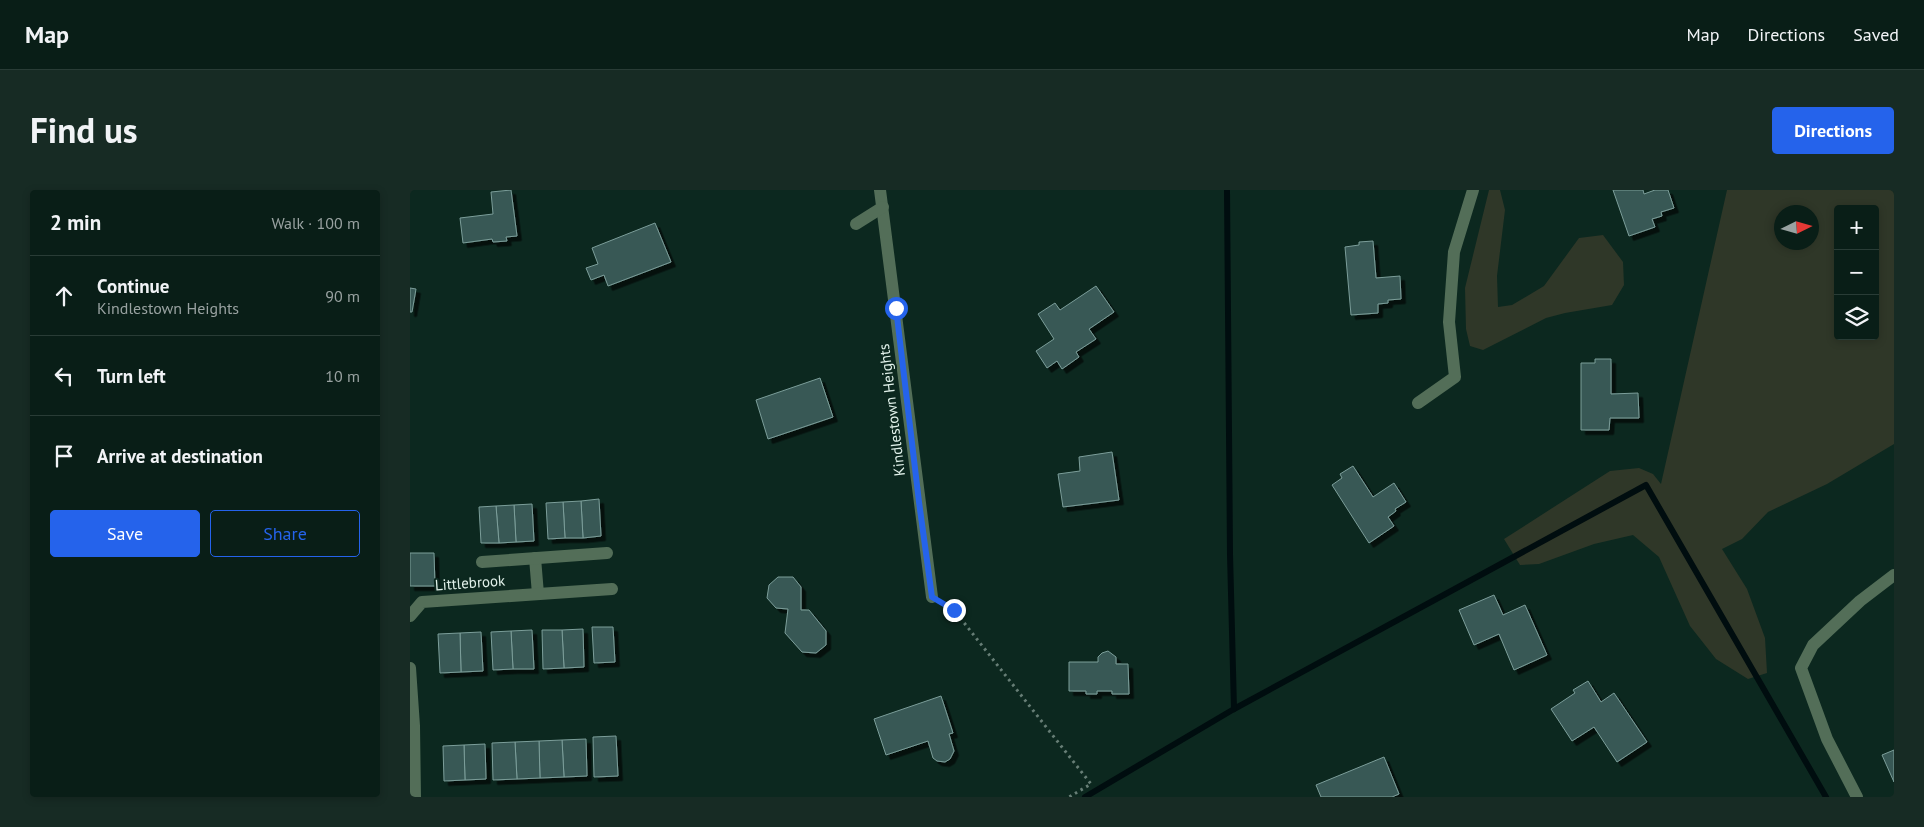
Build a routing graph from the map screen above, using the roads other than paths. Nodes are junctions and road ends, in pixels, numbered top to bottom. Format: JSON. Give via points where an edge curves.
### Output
{"nodes":[{"id":1,"x":880,"y":190,"type":"edge"},
{"id":2,"x":1472,"y":190,"type":"edge"},
{"id":3,"x":883,"y":207,"type":"junction"},
{"id":4,"x":856,"y":224,"type":"dead end"},
{"id":5,"x":1418,"y":402,"type":"dead end"},
{"id":6,"x":607,"y":553,"type":"dead end"},
{"id":7,"x":535,"y":558,"type":"junction"},
{"id":8,"x":482,"y":562,"type":"dead end"},
{"id":9,"x":1894,"y":575,"type":"edge"},
{"id":10,"x":612,"y":589,"type":"dead end"},
{"id":11,"x":538,"y":594,"type":"junction"},
{"id":12,"x":932,"y":597,"type":"road end"},
{"id":13,"x":410,"y":616,"type":"edge"},
{"id":14,"x":410,"y":668,"type":"edge"},
{"id":15,"x":415,"y":797,"type":"edge"},
{"id":16,"x":1856,"y":797,"type":"edge"}],
"edges":[{"from":1,"to":3,"type":"street","name":"Kindlestown Heights"},
{"from":2,"to":5,"type":"street","via":[[1454,252],[1449,322],[1455,377]]},
{"from":3,"to":4,"type":"street"},
{"from":3,"to":12,"type":"street","name":"Kindlestown Heights"},
{"from":6,"to":7,"type":"street","name":"Littlebrook"},
{"from":7,"to":8,"type":"street","name":"Littlebrook"},
{"from":7,"to":11,"type":"street"},
{"from":9,"to":16,"type":"street","via":[[1812,645],[1801,668],[1827,739]]},
{"from":10,"to":11,"type":"street","name":"Littlebrook"},
{"from":11,"to":13,"type":"street","name":"Littlebrook","via":[[422,602]]},
{"from":14,"to":15,"type":"street"}]}
